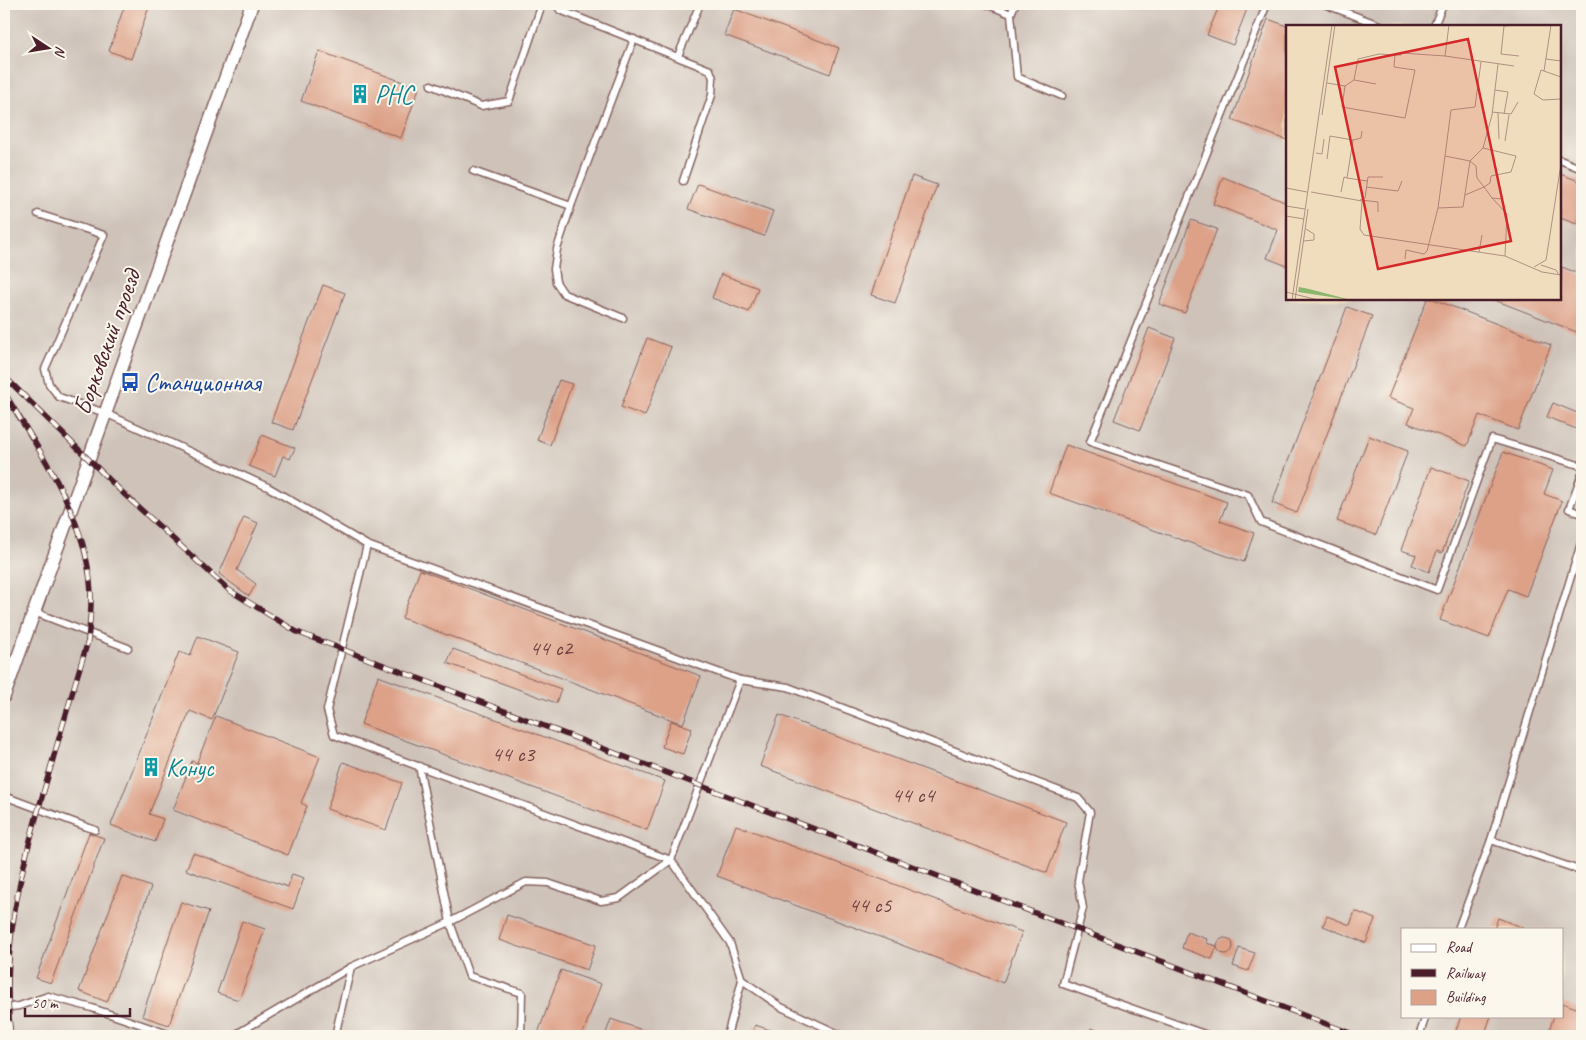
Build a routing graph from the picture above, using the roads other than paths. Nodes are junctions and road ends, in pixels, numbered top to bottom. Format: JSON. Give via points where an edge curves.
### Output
{"nodes":[{"id":1,"x":252,"y":4,"type":"edge"},
{"id":2,"x":542,"y":4,"type":"edge"},
{"id":3,"x":556,"y":4,"type":"edge"},
{"id":4,"x":700,"y":4,"type":"edge"},
{"id":5,"x":986,"y":4,"type":"edge"},
{"id":6,"x":1015,"y":4,"type":"edge"},
{"id":7,"x":1267,"y":4,"type":"edge"},
{"id":8,"x":1324,"y":4,"type":"edge"},
{"id":9,"x":1443,"y":4,"type":"edge"},
{"id":10,"x":1011,"y":14,"type":"junction"},
{"id":11,"x":1379,"y":25,"type":"edge"},
{"id":12,"x":1434,"y":25,"type":"edge"},
{"id":13,"x":634,"y":39,"type":"junction"},
{"id":14,"x":678,"y":56,"type":"junction"},
{"id":15,"x":431,"y":85,"type":"dead end"},
{"id":16,"x":1062,"y":96,"type":"dead end"},
{"id":17,"x":1561,"y":160,"type":"edge"},
{"id":18,"x":1582,"y":169,"type":"edge"},
{"id":19,"x":474,"y":171,"type":"dead end"},
{"id":20,"x":683,"y":181,"type":"dead end"},
{"id":21,"x":571,"y":206,"type":"junction"},
{"id":22,"x":38,"y":214,"type":"dead end"},
{"id":23,"x":623,"y":318,"type":"dead end"},
{"id":24,"x":105,"y":413,"type":"junction"},
{"id":25,"x":1582,"y":466,"type":"edge"},
{"id":26,"x":1582,"y":474,"type":"edge"},
{"id":27,"x":1582,"y":514,"type":"edge"},
{"id":28,"x":1582,"y":540,"type":"edge"},
{"id":29,"x":368,"y":545,"type":"junction"},
{"id":30,"x":34,"y":612,"type":"junction"},
{"id":31,"x":128,"y":648,"type":"dead end"},
{"id":32,"x":740,"y":680,"type":"junction"},
{"id":33,"x":4,"y":696,"type":"edge"},
{"id":34,"x":419,"y":766,"type":"junction"},
{"id":35,"x":4,"y":796,"type":"edge"},
{"id":36,"x":95,"y":830,"type":"dead end"},
{"id":37,"x":1491,"y":840,"type":"junction"},
{"id":38,"x":671,"y":860,"type":"junction"},
{"id":39,"x":1582,"y":871,"type":"edge"},
{"id":40,"x":450,"y":922,"type":"junction"},
{"id":41,"x":1458,"y":928,"type":"edge"},
{"id":42,"x":351,"y":967,"type":"junction"},
{"id":43,"x":742,"y":980,"type":"junction"},
{"id":44,"x":4,"y":1008,"type":"edge"},
{"id":45,"x":1425,"y":1018,"type":"edge"},
{"id":46,"x":174,"y":1036,"type":"edge"},
{"id":47,"x":233,"y":1036,"type":"edge"},
{"id":48,"x":335,"y":1036,"type":"edge"},
{"id":49,"x":521,"y":1036,"type":"edge"},
{"id":50,"x":727,"y":1036,"type":"edge"},
{"id":51,"x":843,"y":1036,"type":"edge"},
{"id":52,"x":1210,"y":1036,"type":"edge"},
{"id":53,"x":1419,"y":1036,"type":"edge"}],
"edges":[{"from":1,"to":24,"type":"street","name":"Борковский проезд"},
{"from":2,"to":15,"type":"lane","via":[[509,101],[481,106]]},
{"from":3,"to":13,"type":"lane","via":[[560,10]]},
{"from":4,"to":14,"type":"lane"},
{"from":5,"to":10,"type":"lane"},
{"from":6,"to":10,"type":"lane"},
{"from":7,"to":25,"type":"lane","via":[[1090,442],[1248,495],[1261,522],[1436,590],[1492,439]]},
{"from":8,"to":11,"type":"lane"},
{"from":9,"to":12,"type":"lane"},
{"from":10,"to":16,"type":"lane","via":[[1017,77]]},
{"from":13,"to":14,"type":"lane"},
{"from":13,"to":21,"type":"lane"},
{"from":14,"to":20,"type":"lane","via":[[710,70],[714,85]]},
{"from":17,"to":18,"type":"lane"},
{"from":19,"to":21,"type":"lane"},
{"from":21,"to":23,"type":"lane","via":[[556,249],[556,282],[564,294]]},
{"from":22,"to":24,"type":"lane","via":[[104,235],[45,369],[59,397]]},
{"from":24,"to":29,"type":"lane","via":[[268,487]]},
{"from":24,"to":30,"type":"street","name":"Борковский проезд"},
{"from":26,"to":27,"type":"lane","via":[[1569,509]]},
{"from":28,"to":37,"type":"lane"},
{"from":29,"to":32,"type":"lane"},
{"from":29,"to":34,"type":"lane","via":[[327,710],[334,735]]},
{"from":30,"to":31,"type":"lane"},
{"from":30,"to":33,"type":"street","name":"Борковский проезд"},
{"from":32,"to":38,"type":"lane"},
{"from":32,"to":52,"type":"lane","via":[[788,687],[1078,798],[1090,812],[1078,881],[1083,908],[1063,984]]},
{"from":34,"to":38,"type":"lane"},
{"from":34,"to":40,"type":"lane"},
{"from":35,"to":36,"type":"lane"},
{"from":37,"to":39,"type":"lane"},
{"from":37,"to":41,"type":"lane"},
{"from":38,"to":40,"type":"lane","via":[[619,898],[601,901],[548,883],[526,882]]},
{"from":38,"to":43,"type":"lane","via":[[730,943]]},
{"from":40,"to":42,"type":"lane"},
{"from":40,"to":49,"type":"lane","via":[[469,976],[522,993]]},
{"from":42,"to":47,"type":"lane"},
{"from":42,"to":48,"type":"lane"},
{"from":43,"to":50,"type":"lane"},
{"from":43,"to":51,"type":"lane","via":[[781,1007]]},
{"from":44,"to":46,"type":"lane","via":[[48,996]]},
{"from":45,"to":53,"type":"lane"}]}
